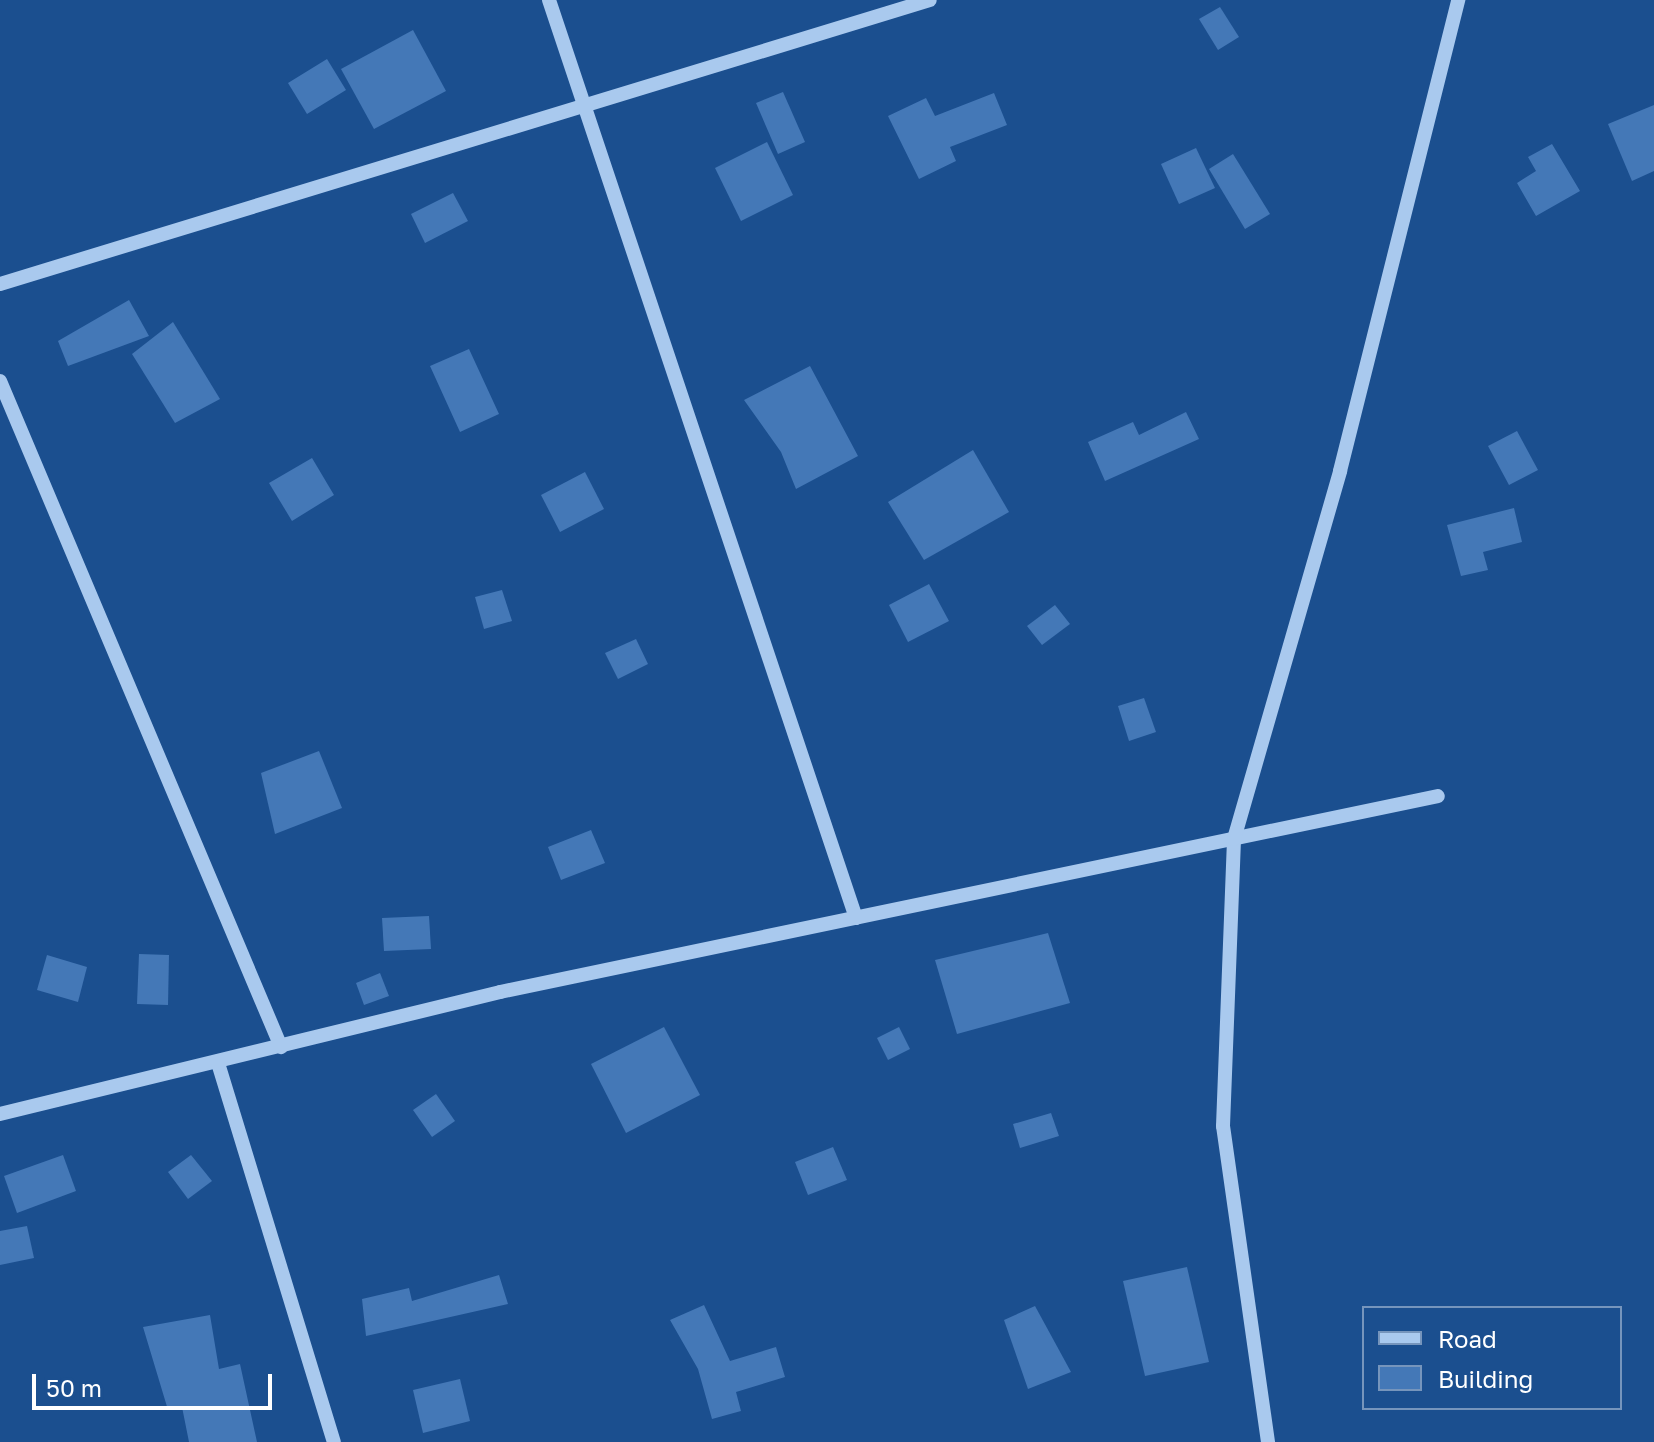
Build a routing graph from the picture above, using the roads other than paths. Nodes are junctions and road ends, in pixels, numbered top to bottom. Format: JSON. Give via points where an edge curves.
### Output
{"nodes":[{"id":1,"x":549,"y":0,"type":"edge"},
{"id":2,"x":930,"y":0,"type":"edge"},
{"id":3,"x":1458,"y":0,"type":"edge"},
{"id":4,"x":585,"y":109,"type":"junction"},
{"id":5,"x":0,"y":284,"type":"edge"},
{"id":6,"x":0,"y":381,"type":"edge"},
{"id":7,"x":1438,"y":796,"type":"dead end"},
{"id":8,"x":1234,"y":839,"type":"junction"},
{"id":9,"x":856,"y":918,"type":"junction"},
{"id":10,"x":281,"y":1047,"type":"junction"},
{"id":11,"x":218,"y":1063,"type":"junction"},
{"id":12,"x":0,"y":1114,"type":"edge"},
{"id":13,"x":334,"y":1442,"type":"edge"},
{"id":14,"x":1268,"y":1442,"type":"edge"}],
"edges":[{"from":1,"to":4,"type":"street"},
{"from":2,"to":4,"type":"street"},
{"from":3,"to":8,"type":"street","via":[[1340,471]]},
{"from":4,"to":5,"type":"street"},
{"from":4,"to":9,"type":"street"},
{"from":6,"to":10,"type":"street"},
{"from":7,"to":8,"type":"street"},
{"from":8,"to":9,"type":"street"},
{"from":8,"to":14,"type":"street","via":[[1223,1126]]},
{"from":9,"to":10,"type":"street"},
{"from":10,"to":11,"type":"street"},
{"from":11,"to":12,"type":"street"},
{"from":11,"to":13,"type":"street"}]}
